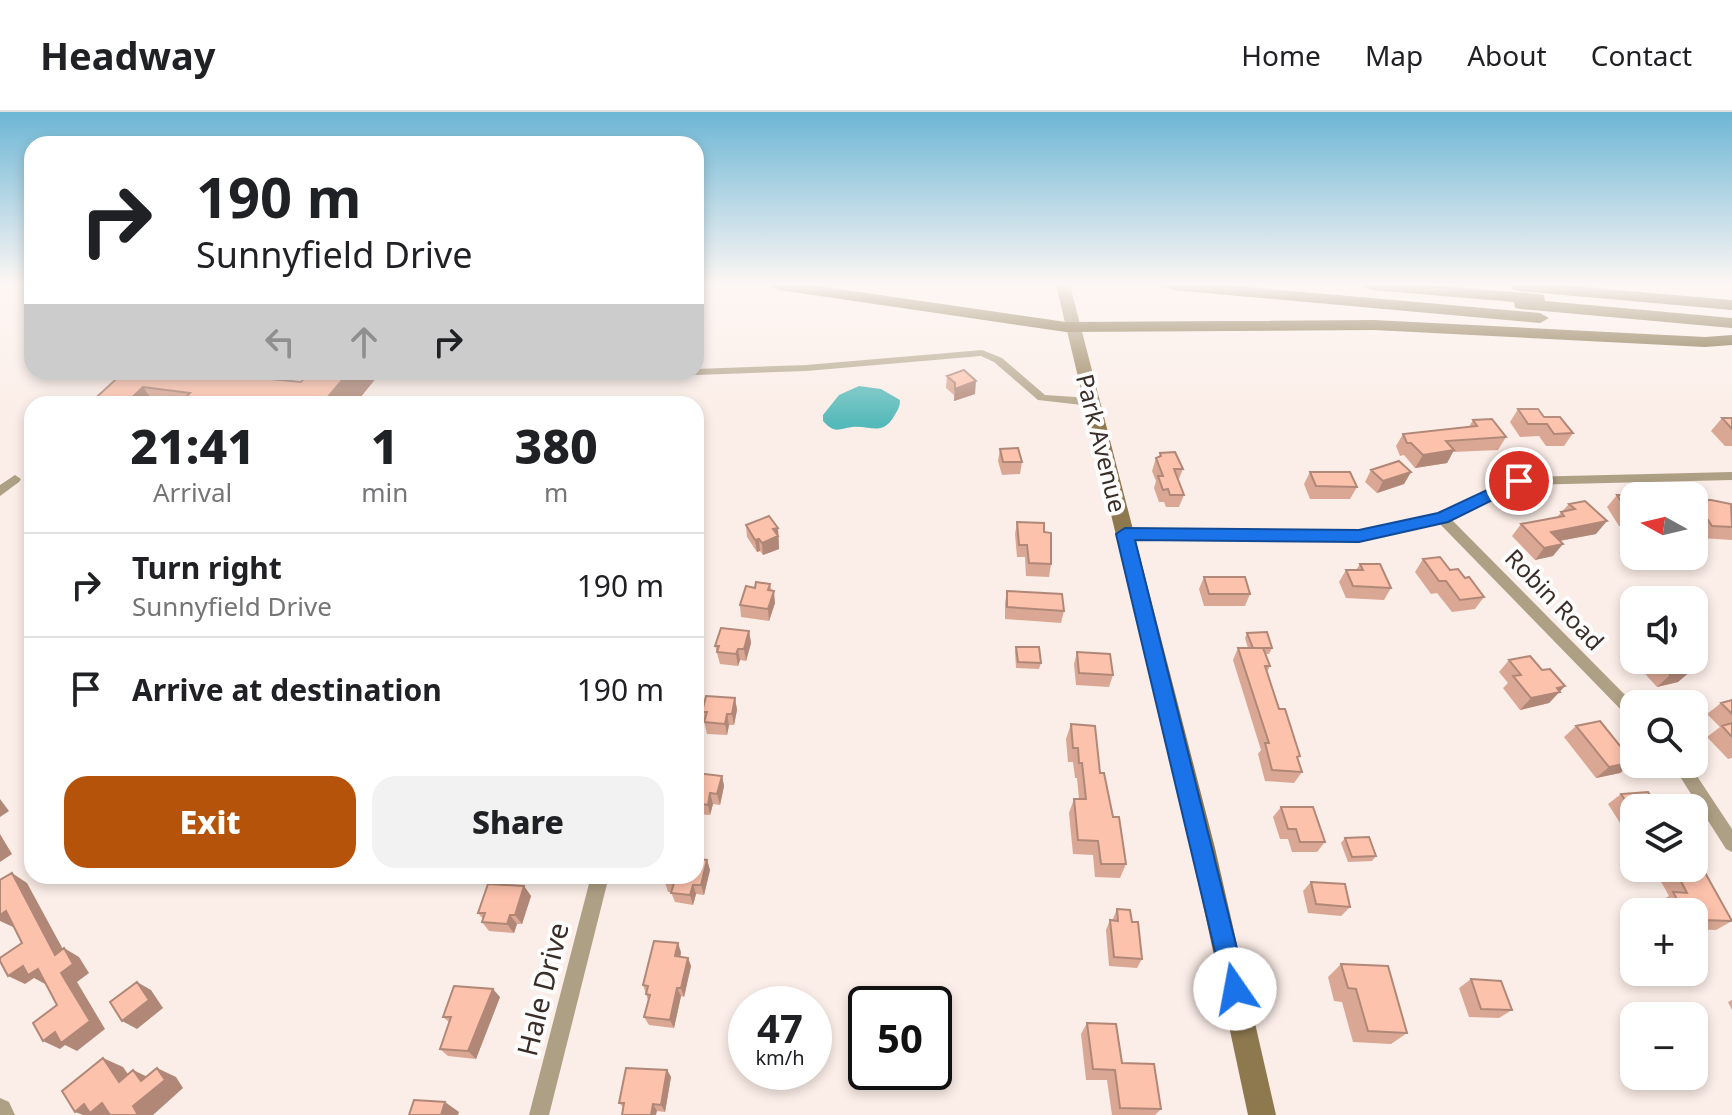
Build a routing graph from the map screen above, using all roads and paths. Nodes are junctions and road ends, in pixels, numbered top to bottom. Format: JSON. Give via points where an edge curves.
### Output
{"nodes":[{"id":1,"x":1074,"y":332,"type":"edge"},
{"id":2,"x":1502,"y":332,"type":"edge"},
{"id":3,"x":1667,"y":332,"type":"edge"},
{"id":4,"x":1732,"y":338,"type":"edge"},
{"id":5,"x":704,"y":372,"type":"edge"},
{"id":6,"x":1091,"y":402,"type":"junction"},
{"id":7,"x":1732,"y":476,"type":"edge"},
{"id":8,"x":15,"y":479,"type":"dead end"},
{"id":9,"x":0,"y":492,"type":"edge"},
{"id":10,"x":1442,"y":518,"type":"junction"},
{"id":11,"x":1125,"y":534,"type":"junction"},
{"id":12,"x":1620,"y":700,"type":"edge"},
{"id":13,"x":1689,"y":778,"type":"edge"},
{"id":14,"x":1732,"y":844,"type":"edge"},
{"id":15,"x":598,"y":884,"type":"edge"},
{"id":16,"x":539,"y":1115,"type":"edge"},
{"id":17,"x":1262,"y":1115,"type":"edge"}],
"edges":[{"from":1,"to":6,"type":"main road","name":"Park Avenue"},
{"from":2,"to":4,"type":"highway","via":[[1705,342]]},
{"from":3,"to":4,"type":"highway"},
{"from":5,"to":6,"type":"street","via":[[982,353],[1042,398]]},
{"from":6,"to":11,"type":"main road","name":"Park Avenue"},
{"from":7,"to":10,"type":"street","via":[[1519,481]]},
{"from":8,"to":9,"type":"street"},
{"from":10,"to":11,"type":"street","via":[[1359,536]]},
{"from":10,"to":12,"type":"street","name":"Robin Road"},
{"from":11,"to":17,"type":"main road","name":"Park Avenue"},
{"from":13,"to":14,"type":"street"},
{"from":15,"to":16,"type":"street","name":"Hale Drive"}]}
